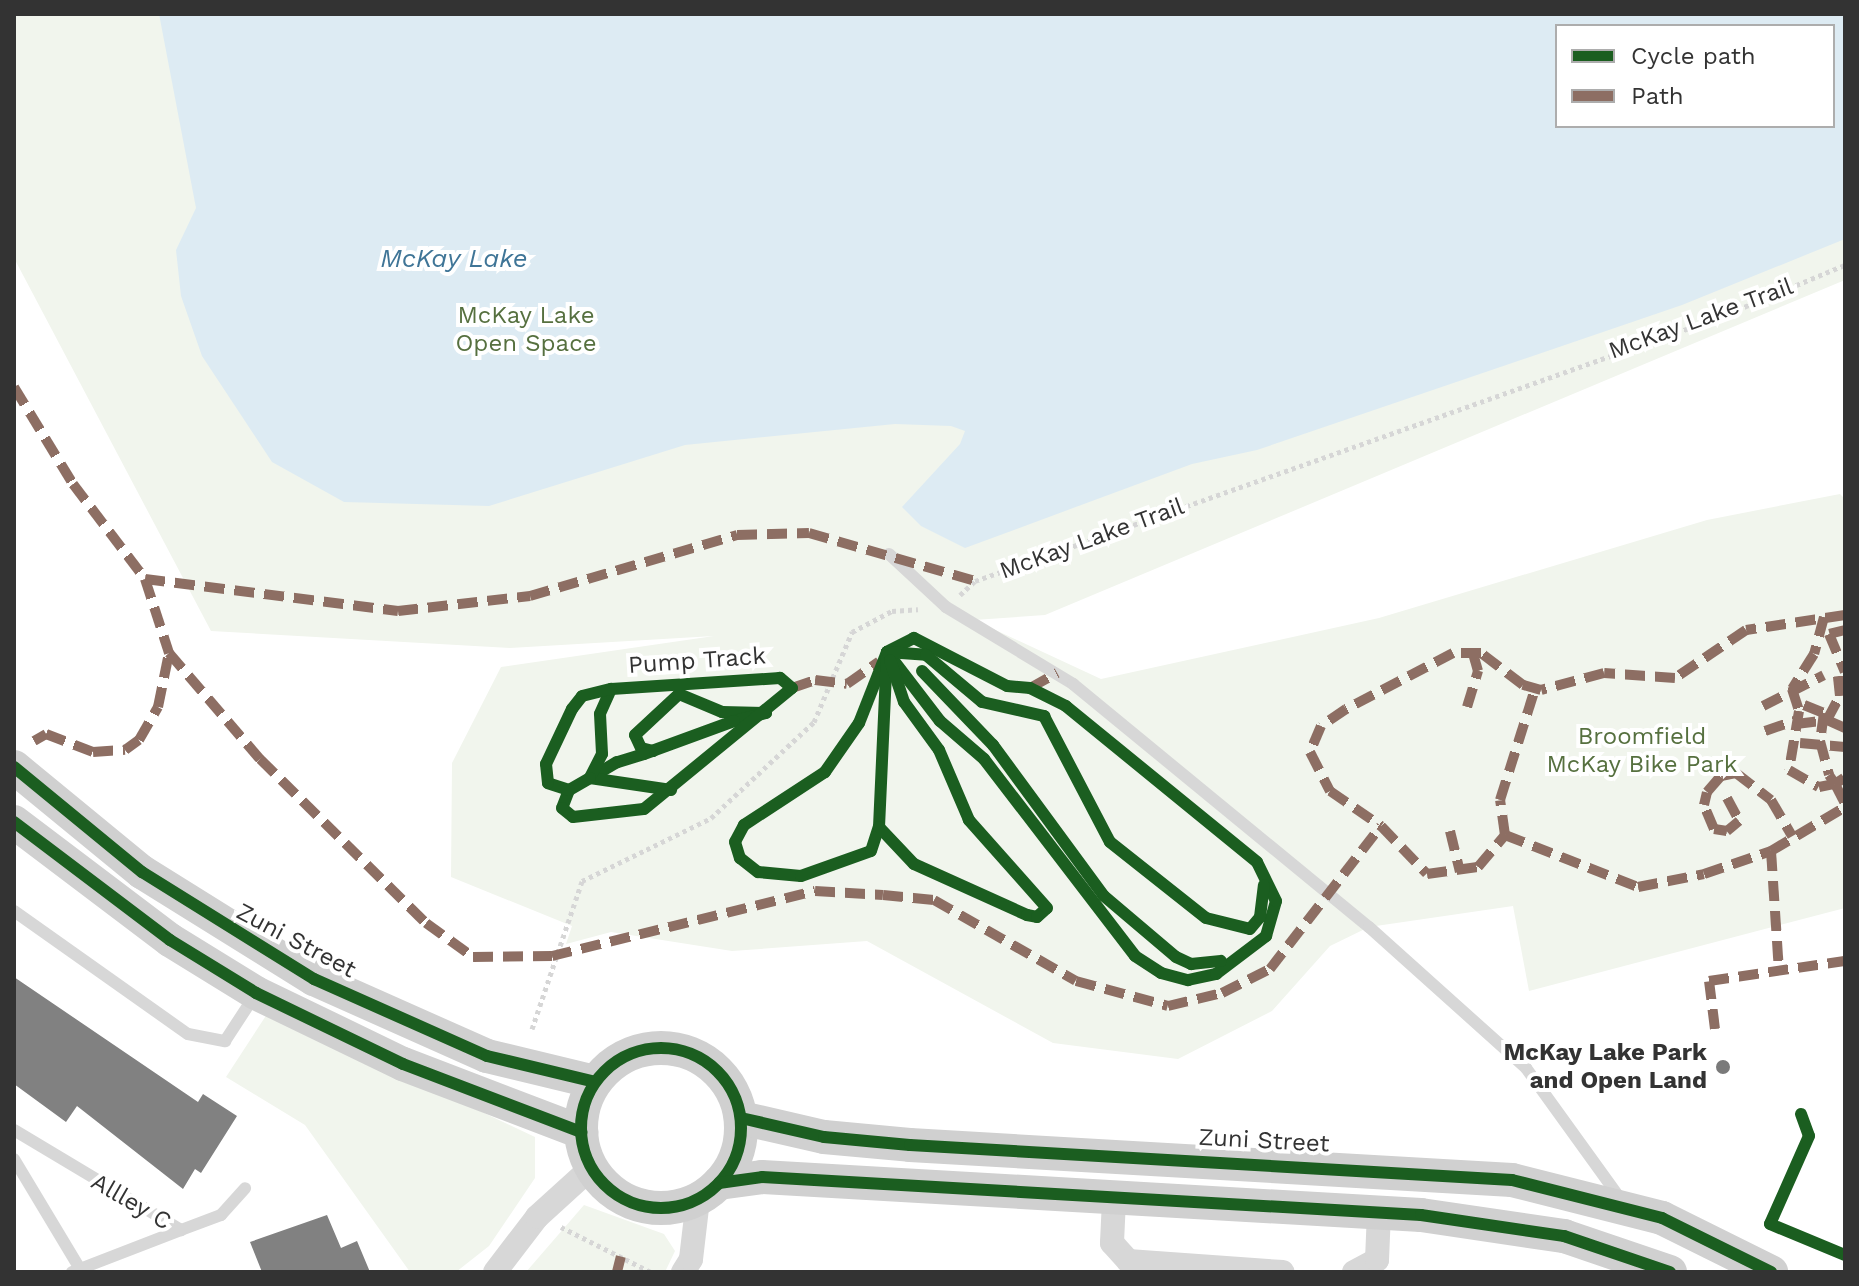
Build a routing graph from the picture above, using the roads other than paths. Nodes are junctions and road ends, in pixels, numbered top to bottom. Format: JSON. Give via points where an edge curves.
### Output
{"nodes":[{"id":1,"x":889,"y":554,"type":"dead end"},
{"id":2,"x":14,"y":767,"type":"edge"},
{"id":3,"x":14,"y":822,"type":"edge"},
{"id":4,"x":14,"y":911,"type":"edge"},
{"id":5,"x":256,"y":993,"type":"junction"},
{"id":6,"x":595,"y":1082,"type":"junction"},
{"id":7,"x":741,"y":1118,"type":"junction"},
{"id":8,"x":14,"y":1130,"type":"edge"},
{"id":9,"x":581,"y":1132,"type":"junction"},
{"id":10,"x":14,"y":1159,"type":"edge"},
{"id":11,"x":591,"y":1168,"type":"junction"},
{"id":12,"x":245,"y":1188,"type":"dead end"},
{"id":13,"x":709,"y":1191,"type":"junction"},
{"id":14,"x":1114,"y":1200,"type":"junction"},
{"id":15,"x":1626,"y":1207,"type":"junction"},
{"id":16,"x":1379,"y":1212,"type":"junction"},
{"id":17,"x":181,"y":1230,"type":"junction"},
{"id":18,"x":1730,"y":1262,"type":"edge"},
{"id":19,"x":76,"y":1270,"type":"edge"},
{"id":20,"x":495,"y":1272,"type":"edge"},
{"id":21,"x":683,"y":1272,"type":"edge"},
{"id":22,"x":1283,"y":1272,"type":"edge"},
{"id":23,"x":1354,"y":1272,"type":"edge"},
{"id":24,"x":1670,"y":1272,"type":"edge"},
{"id":25,"x":1771,"y":1272,"type":"edge"}],
"edges":[{"from":1,"to":15,"type":"lane","via":[[946,607],[1073,684],[1369,927],[1526,1068]]},
{"from":2,"to":6,"type":"main road","name":"Zuni Street","via":[[142,872],[314,979],[487,1056]]},
{"from":3,"to":5,"type":"main road","via":[[170,940]]},
{"from":4,"to":5,"type":"lane","via":[[188,1034],[225,1041]]},
{"from":5,"to":9,"type":"main road","via":[[418,1070]]},
{"from":6,"to":7,"type":"main road","via":[[633,1053],[681,1050],[721,1075]]},
{"from":6,"to":9,"type":"main road"},
{"from":7,"to":13,"type":"main road","via":[[736,1153]]},
{"from":7,"to":15,"type":"main road","name":"Zuni Street","via":[[824,1137],[910,1145],[1446,1172]]},
{"from":8,"to":17,"type":"lane","name":"Allley C"},
{"from":9,"to":11,"type":"main road"},
{"from":10,"to":19,"type":"lane"},
{"from":11,"to":13,"type":"main road","via":[[627,1201],[675,1207]]},
{"from":11,"to":20,"type":"street","via":[[537,1217]]},
{"from":12,"to":17,"type":"lane","name":"Allley C","via":[[221,1215]]},
{"from":13,"to":14,"type":"main road","via":[[762,1177]]},
{"from":13,"to":21,"type":"street"},
{"from":14,"to":16,"type":"main road"},
{"from":14,"to":22,"type":"street","via":[[1112,1243],[1128,1261]]},
{"from":15,"to":18,"type":"main road","name":"Zuni Street"},
{"from":16,"to":23,"type":"street","via":[[1377,1260]]},
{"from":16,"to":24,"type":"main road","via":[[1564,1236]]},
{"from":17,"to":19,"type":"lane"},
{"from":18,"to":25,"type":"main road","name":"Zuni Street"}]}
